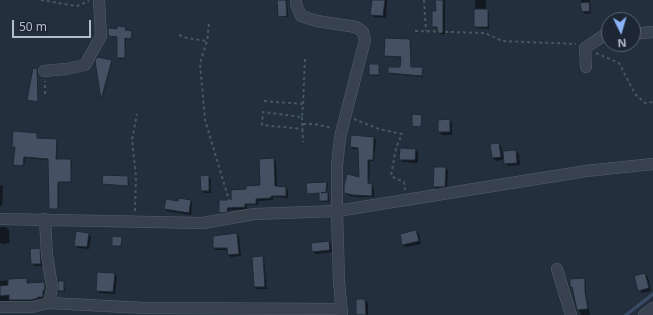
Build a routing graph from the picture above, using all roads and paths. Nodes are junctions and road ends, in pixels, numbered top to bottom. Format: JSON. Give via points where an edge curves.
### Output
{"nodes":[{"id":1,"x":41,"y":0,"type":"edge"},
{"id":2,"x":90,"y":0,"type":"edge"},
{"id":3,"x":100,"y":0,"type":"edge"},
{"id":4,"x":296,"y":0,"type":"edge"},
{"id":5,"x":424,"y":0,"type":"edge"},
{"id":6,"x":209,"y":24,"type":"dead end"},
{"id":7,"x":415,"y":31,"type":"dead end"},
{"id":8,"x":426,"y":31,"type":"junction"},
{"id":9,"x":653,"y":32,"type":"edge"},
{"id":10,"x":641,"y":33,"type":"edge"},
{"id":11,"x":180,"y":35,"type":"dead end"},
{"id":12,"x":601,"y":37,"type":"edge"},
{"id":13,"x":207,"y":41,"type":"junction"},
{"id":14,"x":585,"y":48,"type":"junction"},
{"id":15,"x":305,"y":58,"type":"dead end"},
{"id":16,"x":586,"y":68,"type":"dead end"},
{"id":17,"x":44,"y":71,"type":"dead end"},
{"id":18,"x":264,"y":101,"type":"dead end"},
{"id":19,"x":653,"y":102,"type":"edge"},
{"id":20,"x":303,"y":104,"type":"junction"},
{"id":21,"x":137,"y":114,"type":"dead end"},
{"id":22,"x":346,"y":116,"type":"junction"},
{"id":23,"x":302,"y":117,"type":"junction"},
{"id":24,"x":303,"y":124,"type":"junction"},
{"id":25,"x":303,"y":129,"type":"junction"},
{"id":26,"x":342,"y":130,"type":"junction"},
{"id":27,"x":303,"y":142,"type":"dead end"},
{"id":28,"x":653,"y":164,"type":"edge"},
{"id":29,"x":406,"y":201,"type":"junction"},
{"id":30,"x":337,"y":212,"type":"junction"},
{"id":31,"x":234,"y":218,"type":"junction"},
{"id":32,"x":0,"y":219,"type":"edge"},
{"id":33,"x":46,"y":220,"type":"junction"},
{"id":34,"x":134,"y":222,"type":"junction"},
{"id":35,"x":557,"y":269,"type":"dead end"},
{"id":36,"x":49,"y":303,"type":"junction"},
{"id":37,"x":0,"y":307,"type":"edge"},
{"id":38,"x":653,"y":308,"type":"edge"},
{"id":39,"x":342,"y":312,"type":"edge"},
{"id":40,"x":571,"y":315,"type":"edge"},
{"id":41,"x":644,"y":315,"type":"edge"}],
"edges":[{"from":1,"to":2,"type":"path","via":[[77,6]]},
{"from":3,"to":17,"type":"street","via":[[102,36],[85,65],[66,70]]},
{"from":4,"to":22,"type":"street","via":[[301,16],[356,27],[363,32],[363,54]]},
{"from":5,"to":8,"type":"path"},
{"from":6,"to":13,"type":"path"},
{"from":7,"to":8,"type":"path"},
{"from":8,"to":14,"type":"path","via":[[485,33],[502,41],[575,44]]},
{"from":9,"to":10,"type":"street"},
{"from":11,"to":13,"type":"path"},
{"from":12,"to":14,"type":"street"},
{"from":13,"to":31,"type":"path","via":[[200,63],[205,120]]},
{"from":14,"to":16,"type":"street"},
{"from":14,"to":19,"type":"path","via":[[619,63],[636,94],[645,103]]},
{"from":15,"to":20,"type":"path"},
{"from":18,"to":20,"type":"path"},
{"from":20,"to":23,"type":"path"},
{"from":21,"to":34,"type":"path","via":[[132,140],[136,177]]},
{"from":22,"to":26,"type":"street"},
{"from":22,"to":29,"type":"path","via":[[379,129],[402,134],[396,148],[391,176],[404,182]]},
{"from":23,"to":24,"type":"path"},
{"from":23,"to":25,"type":"path","via":[[262,112],[262,125]]},
{"from":24,"to":25,"type":"path"},
{"from":24,"to":26,"type":"path"},
{"from":25,"to":27,"type":"path"},
{"from":26,"to":30,"type":"street","via":[[337,166]]},
{"from":28,"to":29,"type":"street","via":[[586,171]]},
{"from":29,"to":30,"type":"street"},
{"from":30,"to":31,"type":"street","via":[[254,214]]},
{"from":30,"to":39,"type":"street"},
{"from":31,"to":34,"type":"street","via":[[203,223]]},
{"from":32,"to":33,"type":"street"},
{"from":33,"to":34,"type":"street"},
{"from":33,"to":36,"type":"street","via":[[47,255],[52,287]]},
{"from":35,"to":40,"type":"street"},
{"from":36,"to":37,"type":"street","via":[[32,307]]},
{"from":36,"to":39,"type":"street","via":[[145,308]]},
{"from":38,"to":41,"type":"street"}]}
